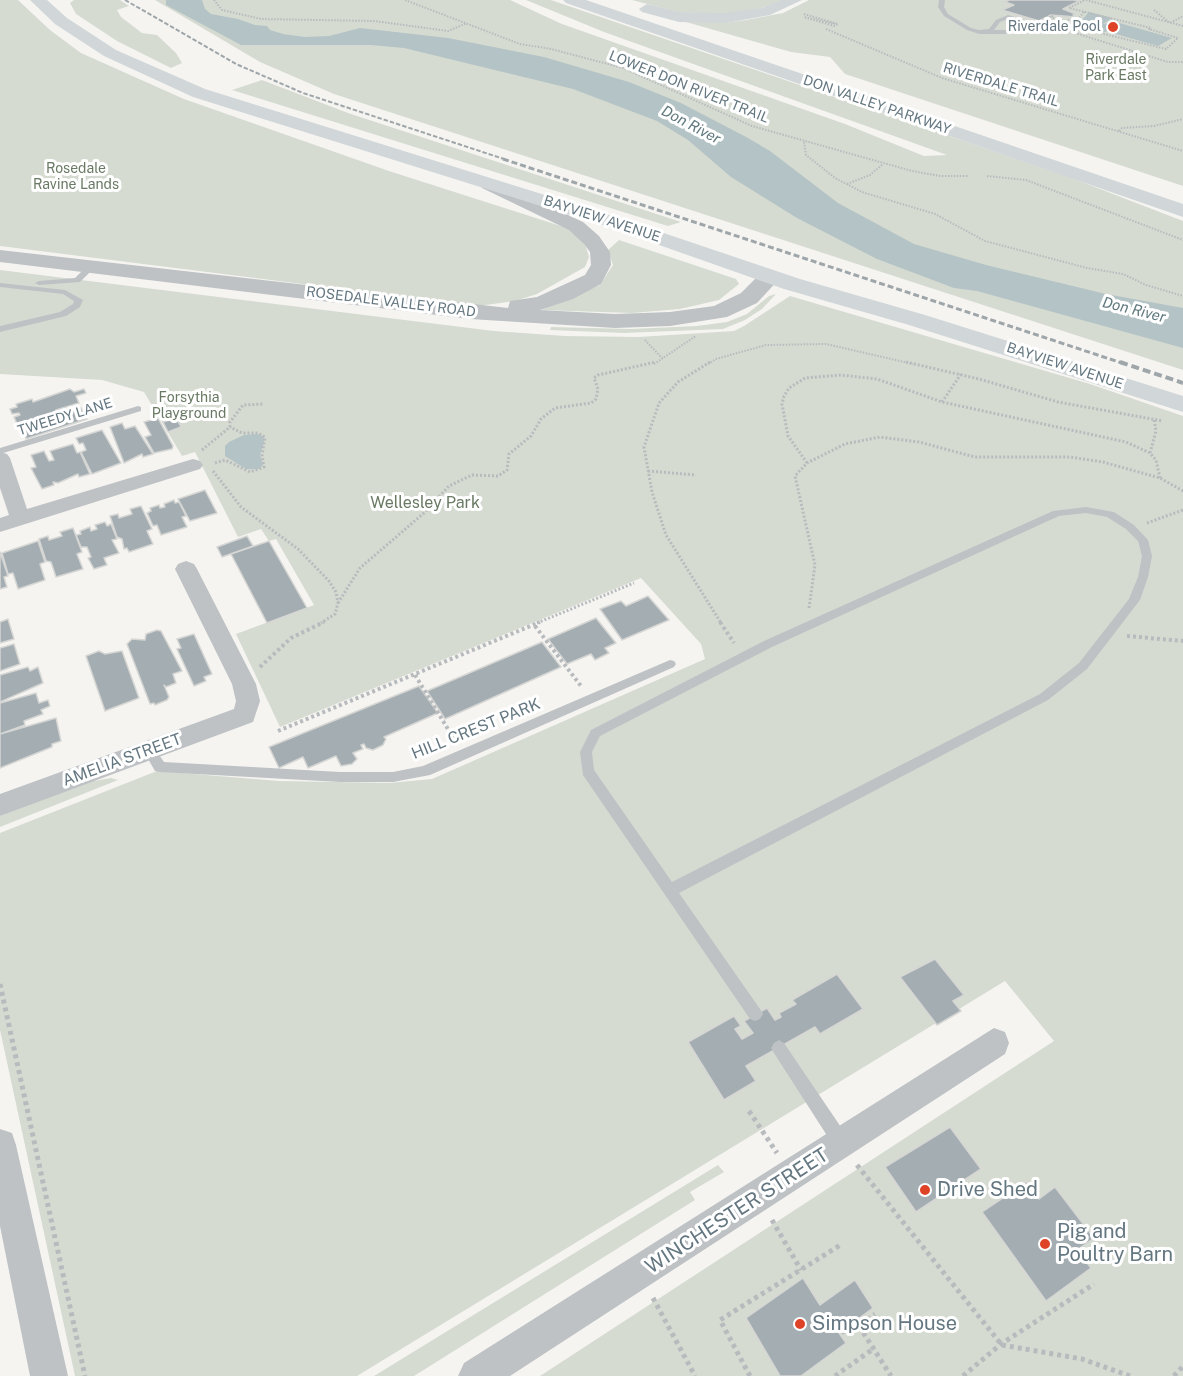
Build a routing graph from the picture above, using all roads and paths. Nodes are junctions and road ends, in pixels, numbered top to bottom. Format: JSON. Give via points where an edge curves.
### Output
{"nodes":[{"id":1,"x":38,"y":0,"type":"edge"},
{"id":2,"x":214,"y":0,"type":"edge"},
{"id":3,"x":405,"y":0,"type":"edge"},
{"id":4,"x":571,"y":0,"type":"edge"},
{"id":5,"x":600,"y":0,"type":"edge"},
{"id":6,"x":618,"y":0,"type":"edge"},
{"id":7,"x":942,"y":0,"type":"edge"},
{"id":8,"x":1085,"y":0,"type":"edge"},
{"id":9,"x":1092,"y":1,"type":"edge"},
{"id":10,"x":796,"y":6,"type":"edge"},
{"id":11,"x":1069,"y":8,"type":"junction"},
{"id":12,"x":1066,"y":10,"type":"dead end"},
{"id":13,"x":1154,"y":10,"type":"dead end"},
{"id":14,"x":1084,"y":12,"type":"junction"},
{"id":15,"x":1053,"y":16,"type":"dead end"},
{"id":16,"x":1183,"y":16,"type":"edge"},
{"id":17,"x":1065,"y":21,"type":"junction"},
{"id":18,"x":468,"y":23,"type":"junction"},
{"id":19,"x":1043,"y":23,"type":"dead end"},
{"id":20,"x":1170,"y":23,"type":"junction"},
{"id":21,"x":1133,"y":24,"type":"dead end"},
{"id":22,"x":1183,"y":26,"type":"edge"},
{"id":23,"x":1149,"y":29,"type":"junction"},
{"id":24,"x":979,"y":32,"type":"junction"},
{"id":25,"x":1183,"y":62,"type":"edge"},
{"id":26,"x":1183,"y":119,"type":"edge"},
{"id":27,"x":1119,"y":131,"type":"junction"},
{"id":28,"x":804,"y":142,"type":"junction"},
{"id":29,"x":1183,"y":151,"type":"edge"},
{"id":30,"x":883,"y":164,"type":"junction"},
{"id":31,"x":968,"y":176,"type":"dead end"},
{"id":32,"x":987,"y":176,"type":"dead end"},
{"id":33,"x":489,"y":184,"type":"junction"},
{"id":34,"x":847,"y":184,"type":"junction"},
{"id":35,"x":1183,"y":195,"type":"edge"},
{"id":36,"x":1183,"y":211,"type":"edge"},
{"id":37,"x":1183,"y":240,"type":"edge"},
{"id":38,"x":0,"y":256,"type":"edge"},
{"id":39,"x":92,"y":267,"type":"junction"},
{"id":40,"x":771,"y":277,"type":"junction"},
{"id":41,"x":1,"y":285,"type":"edge"},
{"id":42,"x":1183,"y":296,"type":"edge"},
{"id":43,"x":470,"y":312,"type":"junction"},
{"id":44,"x":0,"y":329,"type":"edge"},
{"id":45,"x":701,"y":332,"type":"dead end"},
{"id":46,"x":640,"y":335,"type":"dead end"},
{"id":47,"x":663,"y":359,"type":"junction"},
{"id":48,"x":961,"y":374,"type":"junction"},
{"id":49,"x":942,"y":402,"type":"junction"},
{"id":50,"x":263,"y":404,"type":"dead end"},
{"id":51,"x":1183,"y":404,"type":"edge"},
{"id":52,"x":138,"y":409,"type":"dead end"},
{"id":53,"x":1154,"y":419,"type":"junction"},
{"id":54,"x":1165,"y":422,"type":"dead end"},
{"id":55,"x":230,"y":427,"type":"junction"},
{"id":56,"x":0,"y":451,"type":"edge"},
{"id":57,"x":1150,"y":453,"type":"junction"},
{"id":58,"x":0,"y":458,"type":"edge"},
{"id":59,"x":201,"y":461,"type":"junction"},
{"id":60,"x":807,"y":463,"type":"junction"},
{"id":61,"x":648,"y":471,"type":"junction"},
{"id":62,"x":696,"y":475,"type":"dead end"},
{"id":63,"x":1160,"y":478,"type":"junction"},
{"id":64,"x":1183,"y":491,"type":"edge"},
{"id":65,"x":1183,"y":510,"type":"edge"},
{"id":66,"x":20,"y":518,"type":"junction"},
{"id":67,"x":0,"y":525,"type":"edge"},
{"id":68,"x":1130,"y":526,"type":"junction"},
{"id":69,"x":186,"y":568,"type":"dead end"},
{"id":70,"x":634,"y":583,"type":"dead end"},
{"id":71,"x":338,"y":603,"type":"junction"},
{"id":72,"x":535,"y":626,"type":"junction"},
{"id":73,"x":803,"y":629,"type":"junction"},
{"id":74,"x":1110,"y":633,"type":"junction"},
{"id":75,"x":1183,"y":641,"type":"edge"},
{"id":76,"x":743,"y":657,"type":"junction"},
{"id":77,"x":670,"y":664,"type":"dead end"},
{"id":78,"x":259,"y":668,"type":"dead end"},
{"id":79,"x":415,"y":675,"type":"junction"},
{"id":80,"x":591,"y":699,"type":"junction"},
{"id":81,"x":278,"y":730,"type":"dead end"},
{"id":82,"x":149,"y":750,"type":"junction"},
{"id":83,"x":464,"y":754,"type":"junction"},
{"id":84,"x":0,"y":805,"type":"edge"},
{"id":85,"x":671,"y":890,"type":"junction"},
{"id":86,"x":0,"y":984,"type":"edge"},
{"id":87,"x":755,"y":1014,"type":"dead end"},
{"id":88,"x":994,"y":1042,"type":"dead end"},
{"id":89,"x":779,"y":1048,"type":"dead end"},
{"id":90,"x":749,"y":1111,"type":"dead end"},
{"id":91,"x":760,"y":1127,"type":"dead end"},
{"id":92,"x":0,"y":1145,"type":"edge"},
{"id":93,"x":849,"y":1154,"type":"junction"},
{"id":94,"x":772,"y":1219,"type":"dead end"},
{"id":95,"x":842,"y":1244,"type":"dead end"},
{"id":96,"x":801,"y":1270,"type":"junction"},
{"id":97,"x":640,"y":1273,"type":"junction"},
{"id":98,"x":1094,"y":1284,"type":"dead end"},
{"id":99,"x":875,"y":1314,"type":"dead end"},
{"id":100,"x":859,"y":1326,"type":"junction"},
{"id":101,"x":843,"y":1330,"type":"dead end"},
{"id":102,"x":1001,"y":1344,"type":"junction"},
{"id":103,"x":873,"y":1348,"type":"junction"},
{"id":104,"x":1183,"y":1366,"type":"edge"},
{"id":105,"x":49,"y":1376,"type":"edge"},
{"id":106,"x":85,"y":1376,"type":"edge"},
{"id":107,"x":477,"y":1376,"type":"edge"},
{"id":108,"x":695,"y":1376,"type":"edge"},
{"id":109,"x":750,"y":1376,"type":"edge"},
{"id":110,"x":835,"y":1376,"type":"edge"},
{"id":111,"x":891,"y":1376,"type":"edge"},
{"id":112,"x":963,"y":1376,"type":"edge"},
{"id":113,"x":1130,"y":1376,"type":"edge"},
{"id":114,"x":1174,"y":1376,"type":"edge"}],
"edges":[{"from":1,"to":33,"type":"main road","name":"BAYVIEW AVENUE","via":[[110,53],[199,93]]},
{"from":2,"to":18,"type":"path","via":[[222,10],[261,19],[374,21],[448,32]]},
{"from":3,"to":18,"type":"path","name":"LOWER DON RIVER TRAIL"},
{"from":4,"to":36,"type":"main road","name":"DON VALLEY PARKWAY"},
{"from":5,"to":35,"type":"main road","name":"DON VALLEY PARKWAY"},
{"from":6,"to":10,"type":"main road","via":[[680,16],[726,18]]},
{"from":7,"to":24,"type":"lane","via":[[941,7],[949,19]]},
{"from":8,"to":9,"type":"path"},
{"from":8,"to":11,"type":"path"},
{"from":9,"to":20,"type":"path"},
{"from":10,"to":27,"type":"path","name":"RIVERDALE TRAIL","via":[[838,24],[834,26],[824,23],[804,17],[836,24],[826,29],[942,78]]},
{"from":11,"to":12,"type":"path"},
{"from":11,"to":14,"type":"path"},
{"from":13,"to":20,"type":"path"},
{"from":14,"to":17,"type":"path"},
{"from":14,"to":23,"type":"path"},
{"from":15,"to":17,"type":"path","via":[[1050,17]]},
{"from":16,"to":20,"type":"path"},
{"from":17,"to":23,"type":"path","via":[[1075,27],[1166,49],[1178,38]]},
{"from":18,"to":28,"type":"path","name":"LOWER DON RIVER TRAIL","via":[[520,44],[623,68],[752,126]]},
{"from":19,"to":25,"type":"path","via":[[1168,62]]},
{"from":20,"to":22,"type":"path"},
{"from":21,"to":23,"type":"path"},
{"from":24,"to":24,"type":"lane","via":[[991,30],[1008,17],[1029,22],[1006,32]]},
{"from":26,"to":27,"type":"path"},
{"from":27,"to":29,"type":"path","name":"RIVERDALE TRAIL"},
{"from":28,"to":30,"type":"path","name":"LOWER DON RIVER TRAIL"},
{"from":28,"to":34,"type":"path","via":[[806,155]]},
{"from":30,"to":31,"type":"path","name":"LOWER DON RIVER TRAIL","via":[[924,174]]},
{"from":30,"to":34,"type":"path","via":[[870,175]]},
{"from":32,"to":37,"type":"path","via":[[1026,180]]},
{"from":33,"to":40,"type":"main road","name":"BAYVIEW AVENUE"},
{"from":33,"to":43,"type":"street","via":[[576,226],[600,252],[601,265],[593,279],[541,303]]},
{"from":34,"to":42,"type":"path","via":[[935,214],[985,241],[1123,274]]},
{"from":38,"to":39,"type":"street","name":"ROSEDALE VALLEY ROAD"},
{"from":39,"to":41,"type":"lane","via":[[70,281]]},
{"from":39,"to":43,"type":"street","name":"ROSEDALE VALLEY ROAD"},
{"from":40,"to":43,"type":"street","name":"ROSEDALE VALLEY ROAD","via":[[736,306],[699,316],[615,321]]},
{"from":40,"to":51,"type":"main road","name":"BAYVIEW AVENUE"},
{"from":41,"to":44,"type":"lane","via":[[65,292],[80,300],[63,314]]},
{"from":45,"to":47,"type":"path"},
{"from":46,"to":47,"type":"path"},
{"from":47,"to":71,"type":"path","via":[[638,369],[598,375],[594,378],[596,399],[555,408],[541,418],[531,436],[509,454],[507,470],[498,476],[472,475],[449,486],[360,568]]},
{"from":48,"to":49,"type":"path"},
{"from":48,"to":53,"type":"path","via":[[1058,402]]},
{"from":48,"to":61,"type":"path","via":[[826,344],[766,345],[739,351],[716,359],[678,382],[659,403],[644,447]]},
{"from":49,"to":57,"type":"path","via":[[1126,442]]},
{"from":49,"to":60,"type":"path","via":[[877,379],[827,374],[805,378],[789,388],[782,404],[788,436]]},
{"from":50,"to":55,"type":"path","via":[[243,405]]},
{"from":52,"to":56,"type":"lane","name":"TWEEDY LANE"},
{"from":53,"to":54,"type":"path"},
{"from":53,"to":57,"type":"path","via":[[1156,431]]},
{"from":55,"to":59,"type":"path"},
{"from":55,"to":59,"type":"path","via":[[265,437],[264,467],[249,472],[225,460]]},
{"from":57,"to":63,"type":"path"},
{"from":58,"to":66,"type":"street"},
{"from":59,"to":66,"type":"street"},
{"from":59,"to":71,"type":"path","via":[[241,507],[314,564],[333,586]]},
{"from":60,"to":63,"type":"path","via":[[845,444],[880,437],[919,442],[975,457],[1070,457]]},
{"from":60,"to":73,"type":"path","via":[[795,476],[815,565]]},
{"from":61,"to":62,"type":"path"},
{"from":61,"to":76,"type":"path","via":[[666,535],[676,555]]},
{"from":63,"to":64,"type":"path"},
{"from":65,"to":68,"type":"path"},
{"from":66,"to":67,"type":"street"},
{"from":68,"to":73,"type":"lane","via":[[1102,512],[1057,513]]},
{"from":68,"to":74,"type":"lane","via":[[1143,540],[1145,567],[1134,600]]},
{"from":69,"to":82,"type":"street","name":"AMELIA STREET","via":[[244,684],[248,701],[244,715]]},
{"from":70,"to":72,"type":"path"},
{"from":71,"to":78,"type":"path","via":[[328,620],[291,638]]},
{"from":72,"to":79,"type":"path"},
{"from":72,"to":80,"type":"path"},
{"from":73,"to":76,"type":"lane"},
{"from":74,"to":75,"type":"path"},
{"from":74,"to":85,"type":"lane","via":[[1083,666],[1044,698]]},
{"from":76,"to":85,"type":"lane","via":[[595,733],[586,752],[588,771]]},
{"from":77,"to":80,"type":"lane","name":"HILL CREST PARK"},
{"from":79,"to":81,"type":"path"},
{"from":79,"to":83,"type":"path"},
{"from":80,"to":83,"type":"lane","name":"HILL CREST PARK"},
{"from":82,"to":83,"type":"lane","name":"HILL CREST PARK","via":[[160,766],[340,777],[393,777],[425,771]]},
{"from":82,"to":84,"type":"street","name":"AMELIA STREET"},
{"from":85,"to":87,"type":"lane"},
{"from":86,"to":106,"type":"path"},
{"from":88,"to":93,"type":"street","name":"WINCHESTER STREET"},
{"from":89,"to":93,"type":"lane"},
{"from":90,"to":91,"type":"path"},
{"from":92,"to":105,"type":"street"},
{"from":93,"to":97,"type":"street","name":"WINCHESTER STREET"},
{"from":93,"to":102,"type":"path"},
{"from":94,"to":96,"type":"path"},
{"from":95,"to":96,"type":"path"},
{"from":96,"to":109,"type":"path","via":[[720,1320]]},
{"from":97,"to":107,"type":"street","name":"WINCHESTER STREET"},
{"from":97,"to":108,"type":"path"},
{"from":98,"to":102,"type":"path"},
{"from":99,"to":100,"type":"path"},
{"from":100,"to":101,"type":"path","via":[[846,1335]]},
{"from":100,"to":103,"type":"path"},
{"from":102,"to":112,"type":"path"},
{"from":102,"to":113,"type":"path","via":[[1082,1359]]},
{"from":103,"to":110,"type":"path"},
{"from":103,"to":111,"type":"path"},
{"from":104,"to":114,"type":"path"}]}
